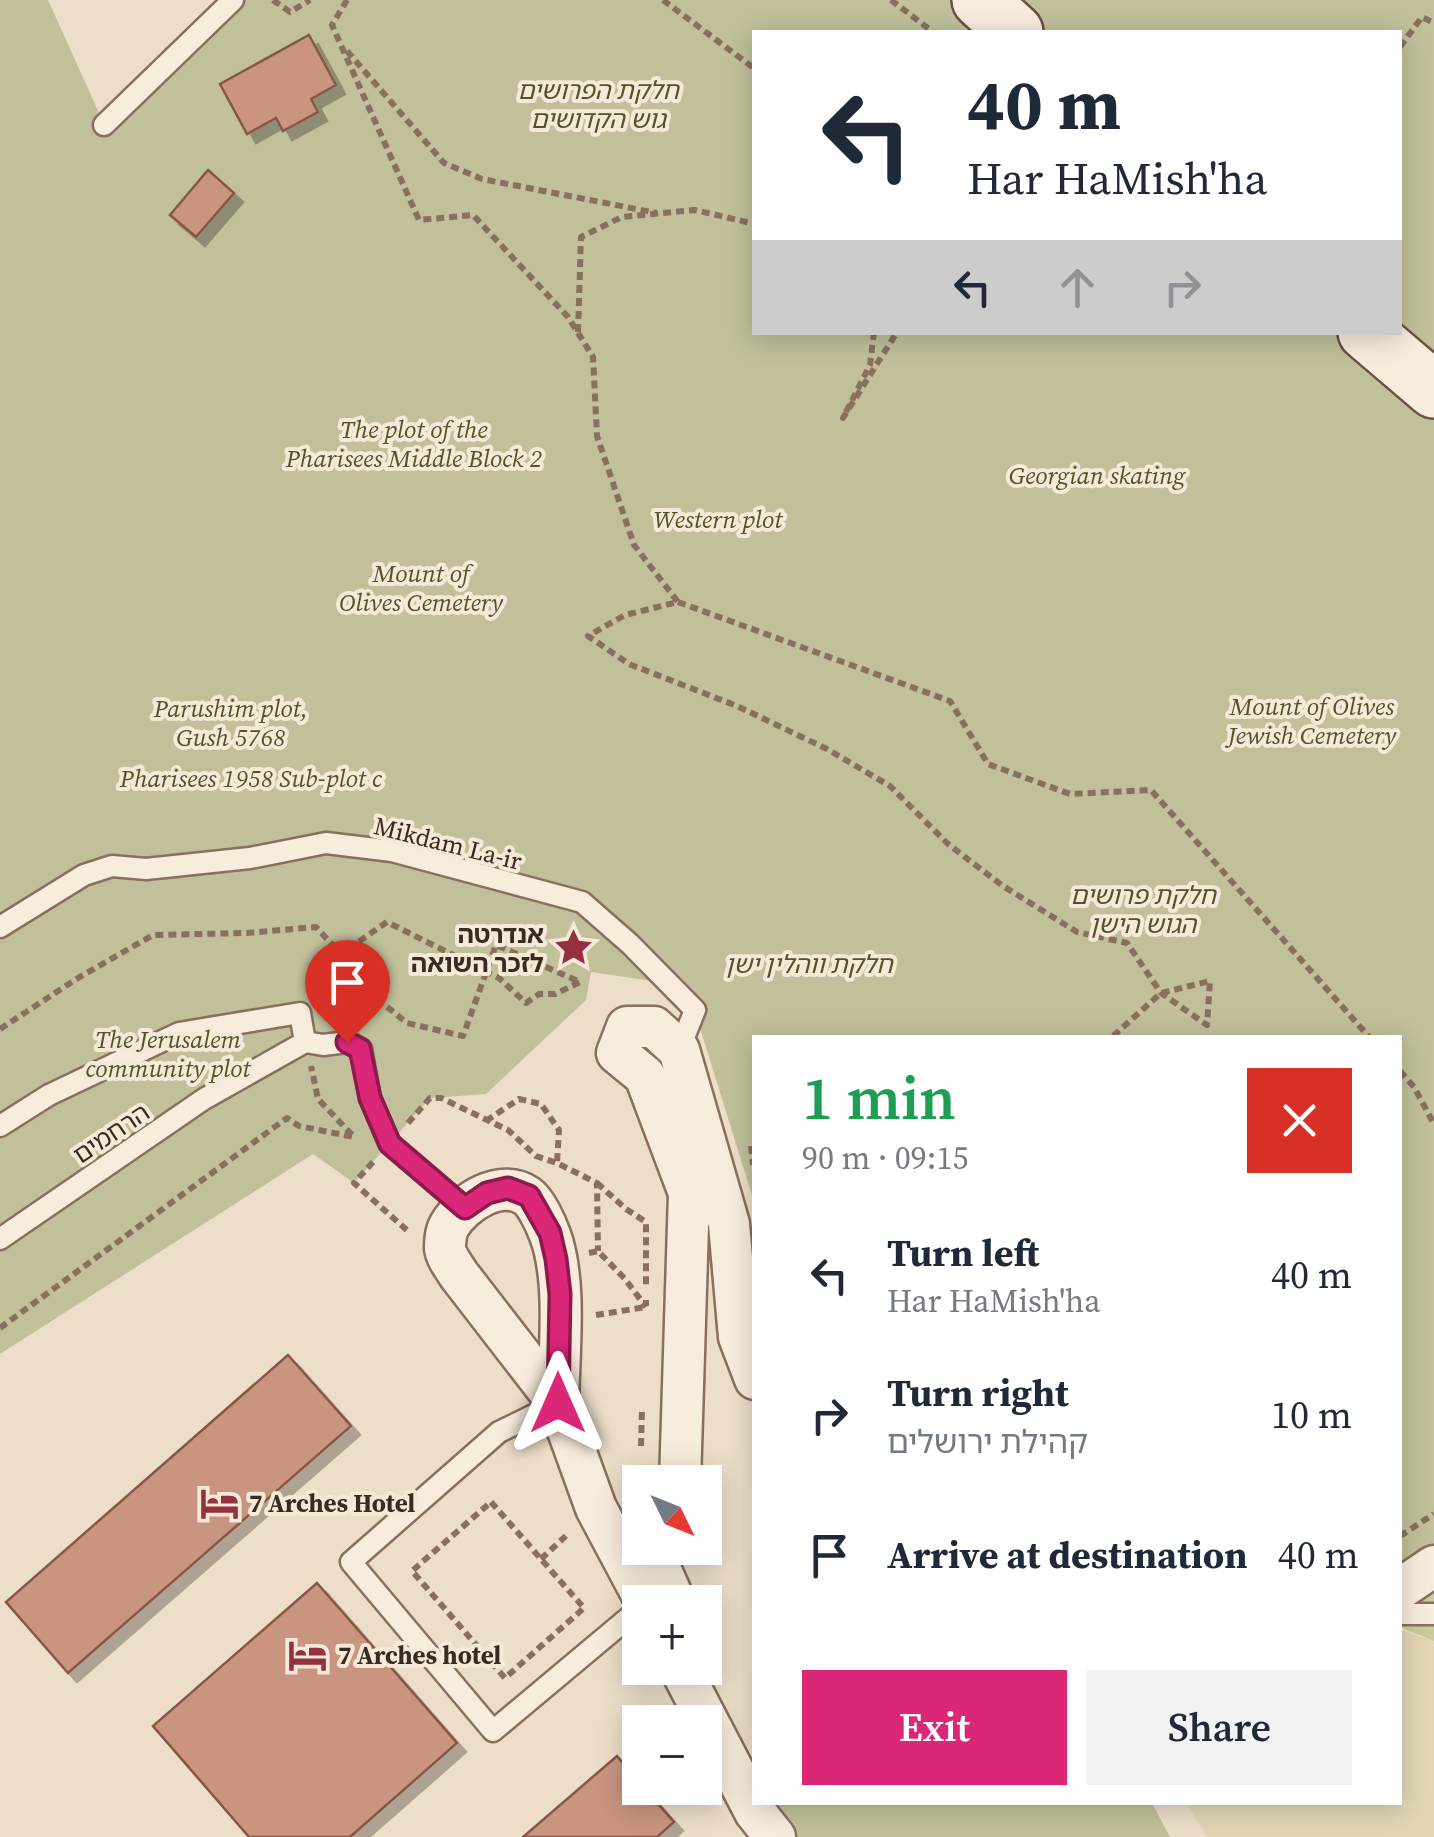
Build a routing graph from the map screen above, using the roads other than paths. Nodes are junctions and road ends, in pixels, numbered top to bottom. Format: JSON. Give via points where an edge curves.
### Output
{"nodes":[{"id":1,"x":232,"y":0,"type":"edge"},
{"id":2,"x":980,"y":0,"type":"edge"},
{"id":3,"x":1013,"y":30,"type":"edge"},
{"id":4,"x":104,"y":125,"type":"dead end"},
{"id":5,"x":1370,"y":335,"type":"edge"},
{"id":6,"x":1434,"y":390,"type":"edge"},
{"id":7,"x":0,"y":927,"type":"edge"},
{"id":8,"x":306,"y":1042,"type":"junction"},
{"id":9,"x":679,"y":1050,"type":"junction"},
{"id":10,"x":0,"y":1126,"type":"edge"},
{"id":11,"x":465,"y":1208,"type":"junction"},
{"id":12,"x":0,"y":1240,"type":"edge"},
{"id":13,"x":752,"y":1371,"type":"edge"},
{"id":14,"x":558,"y":1403,"type":"junction"},
{"id":15,"x":681,"y":1465,"type":"edge"},
{"id":16,"x":1434,"y":1566,"type":"edge"},
{"id":17,"x":637,"y":1585,"type":"edge"},
{"id":18,"x":1402,"y":1589,"type":"edge"},
{"id":19,"x":1402,"y":1614,"type":"edge"},
{"id":20,"x":1434,"y":1614,"type":"edge"},
{"id":21,"x":622,"y":1623,"type":"edge"},
{"id":22,"x":689,"y":1685,"type":"edge"},
{"id":23,"x":710,"y":1685,"type":"edge"},
{"id":24,"x":752,"y":1787,"type":"edge"},
{"id":25,"x":752,"y":1801,"type":"edge"}],
"edges":[{"from":1,"to":4,"type":"lane"},
{"from":2,"to":3,"type":"main road"},
{"from":5,"to":6,"type":"main road"},
{"from":7,"to":9,"type":"lane","name":"Mikdam La-ir","via":[[84,875],[112,866],[250,858],[326,843],[392,851],[582,902],[695,1010]]},
{"from":8,"to":10,"type":"lane","via":[[300,1013],[179,1033]]},
{"from":8,"to":11,"type":"lane","via":[[347,1042],[360,1049],[370,1098],[390,1144]]},
{"from":8,"to":12,"type":"lane","name":"הרחמים","via":[[204,1099]]},
{"from":9,"to":13,"type":"street","via":[[728,1224],[739,1338]]},
{"from":9,"to":15,"type":"street","via":[[654,1027],[627,1027],[616,1052],[645,1076],[690,1192]]},
{"from":11,"to":14,"type":"street","via":[[447,1228],[445,1252]]},
{"from":11,"to":14,"type":"street","via":[[508,1188],[529,1196],[550,1233],[560,1294]]},
{"from":14,"to":17,"type":"street","via":[[596,1508]]},
{"from":14,"to":21,"type":"lane","via":[[499,1432],[351,1562],[493,1731]]},
{"from":16,"to":18,"type":"street"},
{"from":19,"to":20,"type":"lane"},
{"from":22,"to":25,"type":"street"},
{"from":23,"to":24,"type":"street"}]}
